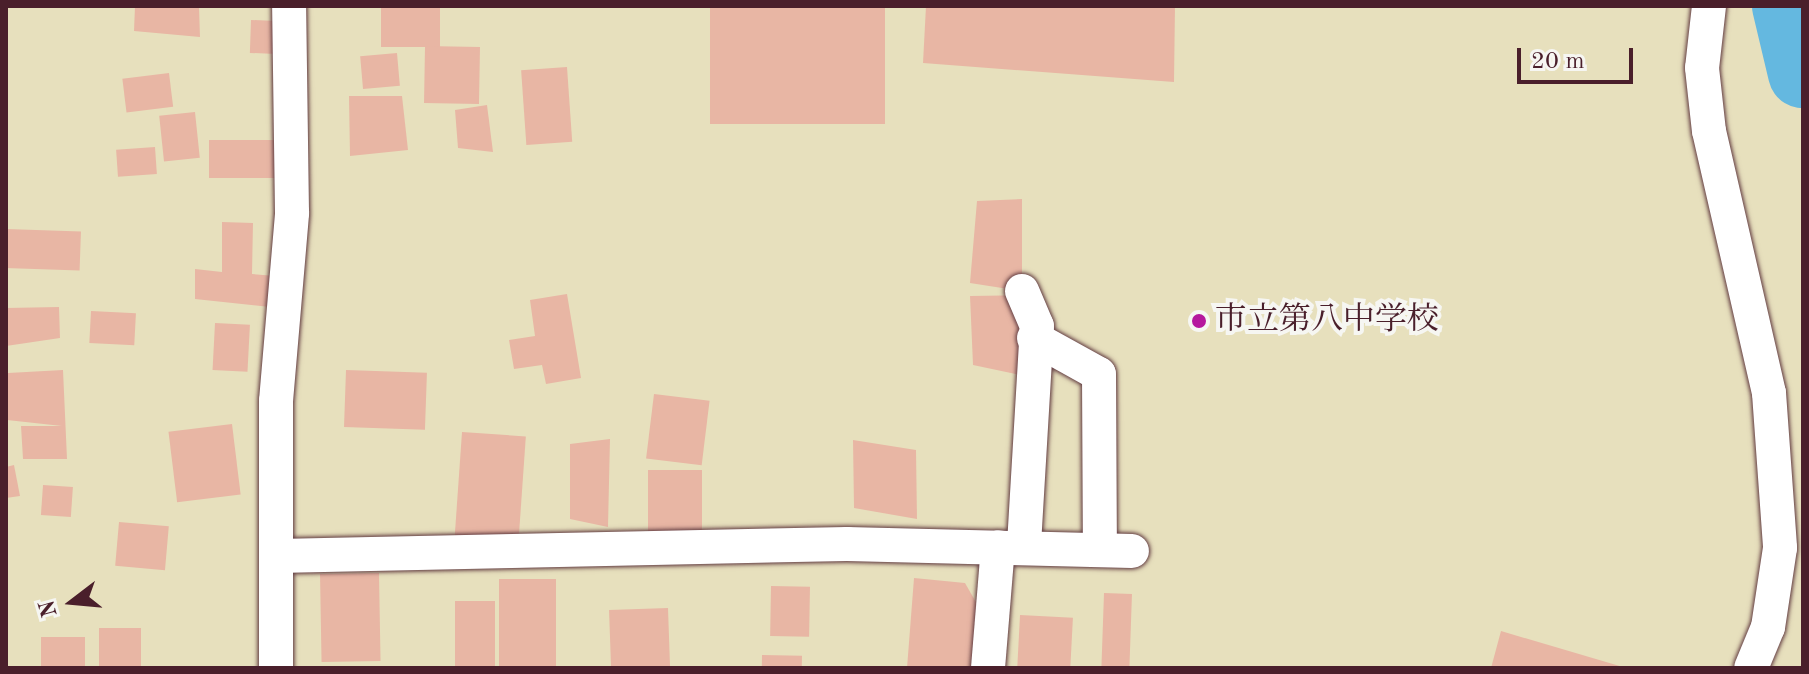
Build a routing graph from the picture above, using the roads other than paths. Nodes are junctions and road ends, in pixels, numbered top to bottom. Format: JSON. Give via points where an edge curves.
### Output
{"nodes":[{"id":1,"x":289,"y":6,"type":"edge"},
{"id":2,"x":1709,"y":6,"type":"edge"},
{"id":3,"x":1022,"y":291,"type":"dead end"},
{"id":4,"x":1034,"y":338,"type":"junction"},
{"id":5,"x":1011,"y":548,"type":"junction"},
{"id":6,"x":277,"y":556,"type":"junction"},
{"id":7,"x":276,"y":668,"type":"edge"},
{"id":8,"x":988,"y":668,"type":"edge"},
{"id":9,"x":1751,"y":668,"type":"edge"}],
"edges":[{"from":1,"to":6,"type":"street","via":[[292,213],[276,401]]},
{"from":2,"to":9,"type":"street","via":[[1702,68],[1709,131],[1769,393],[1780,548],[1768,627]]},
{"from":3,"to":4,"type":"street","via":[[1037,326]]},
{"from":4,"to":5,"type":"street"},
{"from":4,"to":5,"type":"street","via":[[1099,374],[1116,550]]},
{"from":5,"to":6,"type":"street"},
{"from":5,"to":8,"type":"street"},
{"from":6,"to":7,"type":"street"}]}
